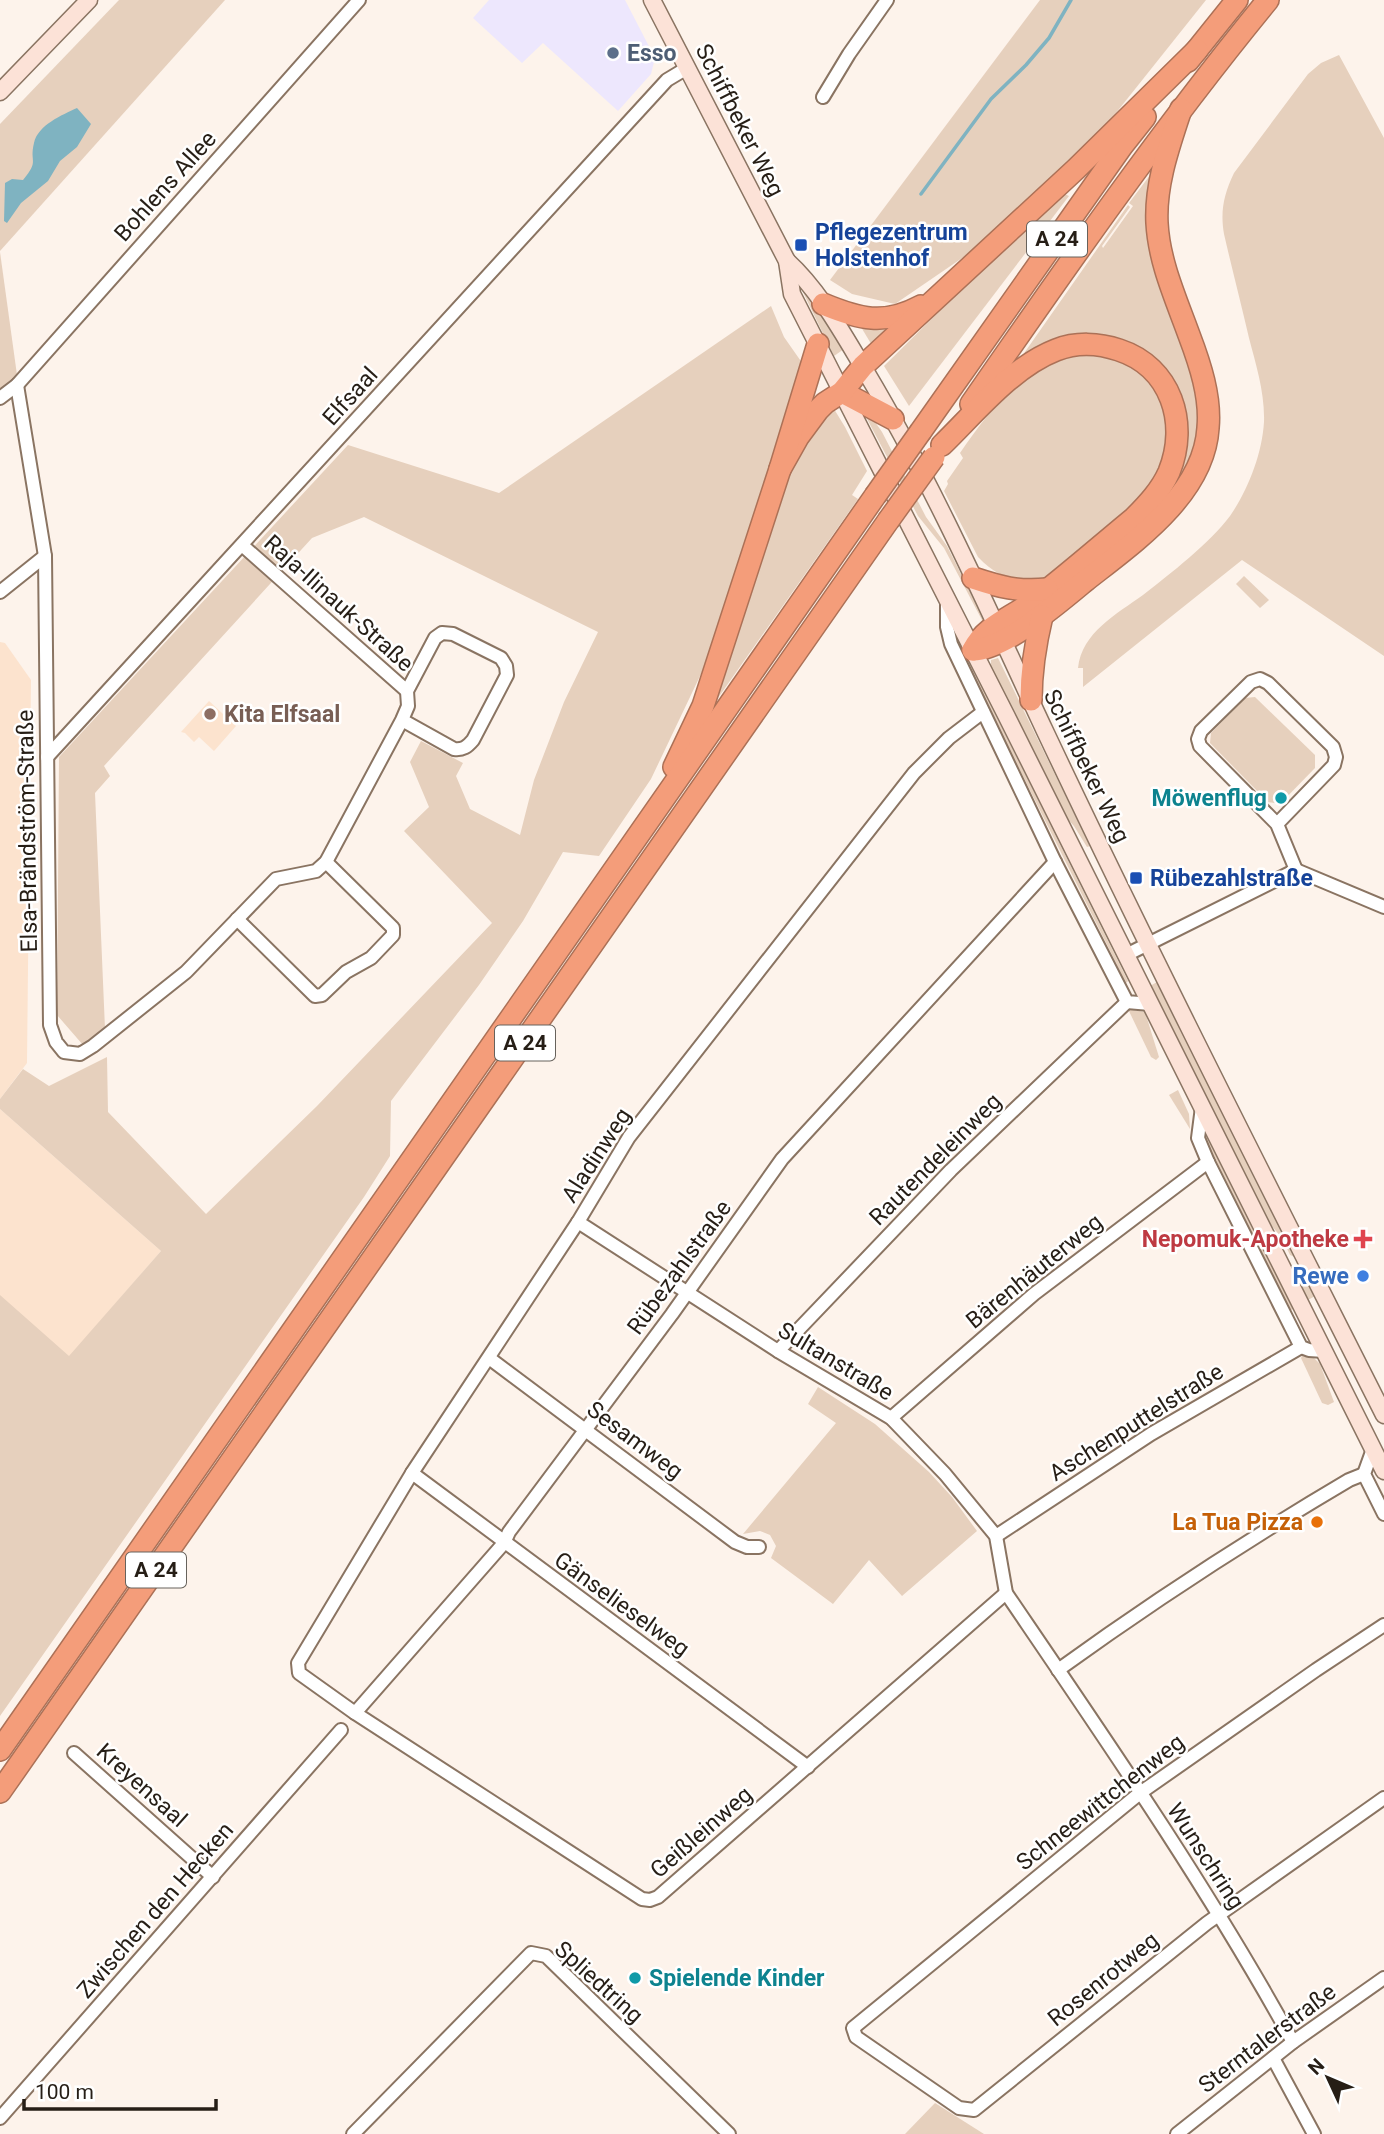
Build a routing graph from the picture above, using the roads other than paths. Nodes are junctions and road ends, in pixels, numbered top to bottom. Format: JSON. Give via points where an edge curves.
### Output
{"nodes":[{"id":1,"x":89,"y":0,"type":"edge"},
{"id":2,"x":359,"y":0,"type":"edge"},
{"id":3,"x":652,"y":0,"type":"edge"},
{"id":4,"x":871,"y":0,"type":"edge"},
{"id":5,"x":887,"y":0,"type":"edge"},
{"id":6,"x":1237,"y":0,"type":"edge"},
{"id":7,"x":1268,"y":0,"type":"edge"},
{"id":8,"x":877,"y":13,"type":"junction"},
{"id":9,"x":1197,"y":50,"type":"junction"},
{"id":10,"x":687,"y":68,"type":"junction"},
{"id":11,"x":0,"y":92,"type":"edge"},
{"id":12,"x":823,"y":97,"type":"dead end"},
{"id":13,"x":1181,"y":109,"type":"junction"},
{"id":14,"x":787,"y":261,"type":"junction"},
{"id":15,"x":935,"y":298,"type":"junction"},
{"id":16,"x":822,"y":304,"type":"junction"},
{"id":17,"x":818,"y":344,"type":"junction"},
{"id":18,"x":863,"y":366,"type":"junction"},
{"id":19,"x":17,"y":384,"type":"junction"},
{"id":20,"x":842,"y":392,"type":"junction"},
{"id":21,"x":0,"y":398,"type":"edge"},
{"id":22,"x":893,"y":419,"type":"junction"},
{"id":23,"x":938,"y":451,"type":"junction"},
{"id":24,"x":780,"y":469,"type":"junction"},
{"id":25,"x":242,"y":545,"type":"junction"},
{"id":26,"x":45,"y":556,"type":"junction"},
{"id":27,"x":973,"y":578,"type":"junction"},
{"id":28,"x":1047,"y":589,"type":"junction"},
{"id":29,"x":0,"y":592,"type":"edge"},
{"id":30,"x":947,"y":598,"type":"junction"},
{"id":31,"x":1042,"y":616,"type":"junction"},
{"id":32,"x":999,"y":633,"type":"junction"},
{"id":33,"x":973,"y":650,"type":"junction"},
{"id":34,"x":407,"y":691,"type":"junction"},
{"id":35,"x":1031,"y":700,"type":"junction"},
{"id":36,"x":983,"y":712,"type":"junction"},
{"id":37,"x":402,"y":720,"type":"junction"},
{"id":38,"x":47,"y":757,"type":"junction"},
{"id":39,"x":652,"y":817,"type":"junction"},
{"id":40,"x":1277,"y":824,"type":"junction"},
{"id":41,"x":326,"y":862,"type":"junction"},
{"id":42,"x":1055,"y":862,"type":"junction"},
{"id":43,"x":1296,"y":870,"type":"junction"},
{"id":44,"x":1384,"y":907,"type":"edge"},
{"id":45,"x":237,"y":919,"type":"junction"},
{"id":46,"x":1148,"y":943,"type":"junction"},
{"id":47,"x":1126,"y":954,"type":"junction"},
{"id":48,"x":1127,"y":1002,"type":"junction"},
{"id":49,"x":1150,"y":1004,"type":"junction"},
{"id":50,"x":1202,"y":1107,"type":"junction"},
{"id":51,"x":1208,"y":1163,"type":"junction"},
{"id":52,"x":578,"y":1222,"type":"junction"},
{"id":53,"x":1279,"y":1260,"type":"junction"},
{"id":54,"x":1311,"y":1270,"type":"junction"},
{"id":55,"x":687,"y":1293,"type":"junction"},
{"id":56,"x":1301,"y":1347,"type":"junction"},
{"id":57,"x":778,"y":1351,"type":"junction"},
{"id":58,"x":1324,"y":1351,"type":"junction"},
{"id":59,"x":489,"y":1358,"type":"junction"},
{"id":60,"x":1384,"y":1415,"type":"edge"},
{"id":61,"x":891,"y":1418,"type":"junction"},
{"id":62,"x":586,"y":1430,"type":"junction"},
{"id":63,"x":1378,"y":1447,"type":"edge"},
{"id":64,"x":1384,"y":1471,"type":"edge"},
{"id":65,"x":412,"y":1473,"type":"junction"},
{"id":66,"x":1364,"y":1474,"type":"junction"},
{"id":67,"x":1384,"y":1514,"type":"edge"},
{"id":68,"x":996,"y":1536,"type":"junction"},
{"id":69,"x":504,"y":1543,"type":"junction"},
{"id":70,"x":760,"y":1547,"type":"dead end"},
{"id":71,"x":1006,"y":1593,"type":"junction"},
{"id":72,"x":1384,"y":1625,"type":"edge"},
{"id":73,"x":298,"y":1662,"type":"joint"},
{"id":74,"x":1058,"y":1670,"type":"junction"},
{"id":75,"x":355,"y":1713,"type":"junction"},
{"id":76,"x":341,"y":1730,"type":"dead end"},
{"id":77,"x":0,"y":1751,"type":"edge"},
{"id":78,"x":74,"y":1754,"type":"dead end"},
{"id":79,"x":808,"y":1767,"type":"junction"},
{"id":80,"x":0,"y":1792,"type":"edge"},
{"id":81,"x":1140,"y":1793,"type":"junction"},
{"id":82,"x":1384,"y":1798,"type":"edge"},
{"id":83,"x":213,"y":1877,"type":"junction"},
{"id":84,"x":1219,"y":1915,"type":"junction"},
{"id":85,"x":1384,"y":1978,"type":"edge"},
{"id":86,"x":853,"y":2028,"type":"joint"},
{"id":87,"x":1293,"y":2042,"type":"junction"},
{"id":88,"x":1273,"y":2058,"type":"junction"},
{"id":89,"x":0,"y":2118,"type":"edge"},
{"id":90,"x":353,"y":2134,"type":"edge"},
{"id":91,"x":729,"y":2134,"type":"edge"},
{"id":92,"x":1177,"y":2134,"type":"edge"},
{"id":93,"x":1314,"y":2134,"type":"edge"}],
"edges":[{"from":1,"to":11,"type":"main road"},
{"from":2,"to":19,"type":"street","name":"Bohlens Allee"},
{"from":3,"to":10,"type":"main road","name":"Schiffbeker Weg"},
{"from":4,"to":8,"type":"street"},
{"from":5,"to":8,"type":"street"},
{"from":6,"to":9,"type":"highway","number":"A 24"},
{"from":7,"to":13,"type":"highway","number":"A 24"},
{"from":8,"to":12,"type":"street"},
{"from":9,"to":15,"type":"highway"},
{"from":9,"to":39,"type":"highway","number":"A 24","bridge":true,"via":[[1122,146]]},
{"from":10,"to":14,"type":"main road","name":"Schiffbeker Weg"},
{"from":10,"to":25,"type":"street","name":"Elfsaal","via":[[667,80]]},
{"from":13,"to":23,"type":"highway","number":"A 24"},
{"from":13,"to":31,"type":"highway","via":[[1161,172],[1157,222],[1163,263],[1205,383],[1209,430],[1203,456],[1181,495],[1149,528]]},
{"from":14,"to":16,"type":"main road","name":"Schiffbeker Weg","via":[[804,276]]},
{"from":14,"to":17,"type":"main road","name":"Schiffbeker Weg","via":[[792,294]]},
{"from":15,"to":16,"type":"highway","via":[[904,314],[874,319]]},
{"from":15,"to":18,"type":"highway"},
{"from":16,"to":18,"type":"main road","name":"Schiffbeker Weg"},
{"from":17,"to":20,"type":"main road","name":"Schiffbeker Weg"},
{"from":17,"to":24,"type":"highway"},
{"from":18,"to":20,"type":"highway"},
{"from":18,"to":22,"type":"main road","name":"Schiffbeker Weg"},
{"from":19,"to":21,"type":"street","name":"Bohlens Allee"},
{"from":19,"to":26,"type":"street","name":"Elsa-Brändström-Straße"},
{"from":20,"to":22,"type":"highway"},
{"from":20,"to":24,"type":"highway","via":[[818,410]]},
{"from":20,"to":30,"type":"main road","name":"Schiffbeker Weg"},
{"from":22,"to":27,"type":"main road","name":"Schiffbeker Weg"},
{"from":23,"to":28,"type":"highway","via":[[1013,376],[1057,349],[1092,344],[1115,348],[1144,362],[1162,381],[1174,404],[1178,430],[1168,474],[1134,518]]},
{"from":23,"to":80,"type":"highway","number":"A 24","bridge":true},
{"from":24,"to":39,"type":"highway","via":[[703,706]]},
{"from":25,"to":34,"type":"street","name":"Raja-Ilinauk-Straße"},
{"from":25,"to":38,"type":"street","name":"Elfsaal"},
{"from":26,"to":29,"type":"street"},
{"from":26,"to":38,"type":"street","name":"Elsa-Brändström-Straße"},
{"from":27,"to":28,"type":"highway","via":[[1004,589]]},
{"from":27,"to":32,"type":"main road","name":"Schiffbeker Weg"},
{"from":28,"to":32,"type":"highway"},
{"from":30,"to":33,"type":"main road","name":"Schiffbeker Weg"},
{"from":30,"to":36,"type":"street","name":"Schiffbeker Weg","via":[[951,644]]},
{"from":31,"to":32,"type":"highway"},
{"from":31,"to":35,"type":"highway","via":[[1032,660]]},
{"from":32,"to":33,"type":"highway","via":[[981,637]]},
{"from":32,"to":35,"type":"main road","name":"Schiffbeker Weg"},
{"from":33,"to":47,"type":"main road","name":"Schiffbeker Weg"},
{"from":34,"to":37,"type":"street","name":"Raja-Ilinauk-Straße","via":[[408,706]]},
{"from":34,"to":37,"type":"street","name":"Raja-Ilinauk-Straße","via":[[435,638],[442,634],[453,634],[501,658],[506,666],[506,675],[467,747],[454,749]]},
{"from":35,"to":46,"type":"main road","name":"Schiffbeker Weg"},
{"from":36,"to":42,"type":"street","name":"Schiffbeker Weg"},
{"from":36,"to":52,"type":"street","name":"Aladinweg","via":[[914,773],[629,1138]]},
{"from":37,"to":41,"type":"street","name":"Raja-Ilinauk-Straße"},
{"from":38,"to":45,"type":"street","name":"Elsa-Brändström-Straße","via":[[50,1025],[64,1052],[80,1054],[93,1046],[186,972]]},
{"from":39,"to":77,"type":"highway","number":"A 24"},
{"from":40,"to":40,"type":"street","via":[[1334,765],[1336,757],[1333,747],[1260,679],[1242,690],[1198,739]]},
{"from":40,"to":43,"type":"street"},
{"from":41,"to":45,"type":"street","via":[[316,871],[276,879]]},
{"from":41,"to":45,"type":"street","via":[[393,928],[393,935],[322,995],[315,996]]},
{"from":42,"to":48,"type":"street","name":"Schiffbeker Weg"},
{"from":42,"to":55,"type":"street","name":"Rübezahlstraße","via":[[802,1135]]},
{"from":43,"to":44,"type":"street"},
{"from":43,"to":46,"type":"street"},
{"from":46,"to":47,"type":"street"},
{"from":46,"to":54,"type":"main road","name":"Schiffbeker Weg"},
{"from":47,"to":49,"type":"main road","name":"Schiffbeker Weg"},
{"from":48,"to":49,"type":"street"},
{"from":48,"to":57,"type":"street","name":"Rautendeleinweg","via":[[951,1170]]},
{"from":49,"to":50,"type":"main road","name":"Schiffbeker Weg"},
{"from":50,"to":51,"type":"street","via":[[1198,1138]]},
{"from":50,"to":53,"type":"main road","name":"Schiffbeker Weg"},
{"from":51,"to":56,"type":"street"},
{"from":51,"to":61,"type":"street","name":"Bärenhäuterweg","via":[[1034,1294]]},
{"from":52,"to":55,"type":"street","name":"Sultanstraße"},
{"from":52,"to":59,"type":"street","name":"Aladinweg"},
{"from":53,"to":54,"type":"main road"},
{"from":53,"to":58,"type":"main road","name":"Schiffbeker Weg"},
{"from":54,"to":60,"type":"main road","name":"Schiffbeker Weg"},
{"from":55,"to":57,"type":"street","name":"Sultanstraße"},
{"from":55,"to":62,"type":"street","name":"Rübezahlstraße"},
{"from":56,"to":58,"type":"street"},
{"from":56,"to":68,"type":"street","name":"Aschenputtelstraße","via":[[1151,1434]]},
{"from":57,"to":61,"type":"street","name":"Sultanstraße"},
{"from":58,"to":63,"type":"main road","name":"Schiffbeker Weg"},
{"from":59,"to":62,"type":"street","name":"Sesamweg"},
{"from":59,"to":65,"type":"street","name":"Aladinweg"},
{"from":61,"to":68,"type":"street","name":"Sultanstraße"},
{"from":62,"to":69,"type":"street","name":"Rübezahlstraße"},
{"from":62,"to":70,"type":"street","name":"Sesamweg","via":[[735,1542]]},
{"from":63,"to":64,"type":"main road","name":"Schiffbeker Weg"},
{"from":63,"to":66,"type":"street"},
{"from":65,"to":69,"type":"street","name":"Gänselieselweg"},
{"from":65,"to":73,"type":"street","name":"Aladinweg"},
{"from":66,"to":67,"type":"street"},
{"from":66,"to":74,"type":"street","via":[[1243,1544]]},
{"from":68,"to":71,"type":"street","name":"Sultanstraße"},
{"from":69,"to":75,"type":"street","name":"Rübezahlstraße"},
{"from":69,"to":79,"type":"street","name":"Gänselieselweg"},
{"from":71,"to":74,"type":"street","name":"Wunschring"},
{"from":71,"to":79,"type":"street","name":"Geißleinweg"},
{"from":72,"to":81,"type":"street","name":"Schneewittchenweg"},
{"from":73,"to":75,"type":"street","name":"Geißleinweg","via":[[299,1673]]},
{"from":74,"to":81,"type":"street","name":"Wunschring"},
{"from":75,"to":79,"type":"street","name":"Geißleinweg","via":[[650,1900]]},
{"from":76,"to":83,"type":"street","name":"Zwischen den Hecken"},
{"from":78,"to":83,"type":"street","name":"Kreyensaal"},
{"from":81,"to":84,"type":"street","name":"Wunschring"},
{"from":81,"to":86,"type":"street","name":"Schneewittchenweg"},
{"from":82,"to":84,"type":"street","name":"Rosenrotweg"},
{"from":83,"to":89,"type":"street","name":"Zwischen den Hecken"},
{"from":84,"to":86,"type":"street","name":"Rosenrotweg","via":[[974,2110],[960,2108],[856,2037]]},
{"from":84,"to":87,"type":"street","name":"Wunschring"},
{"from":85,"to":87,"type":"street","name":"Sterntalerstraße"},
{"from":87,"to":88,"type":"street","name":"Sterntalerstraße"},
{"from":88,"to":92,"type":"street","name":"Sterntalerstraße"},
{"from":88,"to":93,"type":"street"},
{"from":90,"to":91,"type":"street","name":"Spliedtring","via":[[531,1953],[546,1956]]}]}
